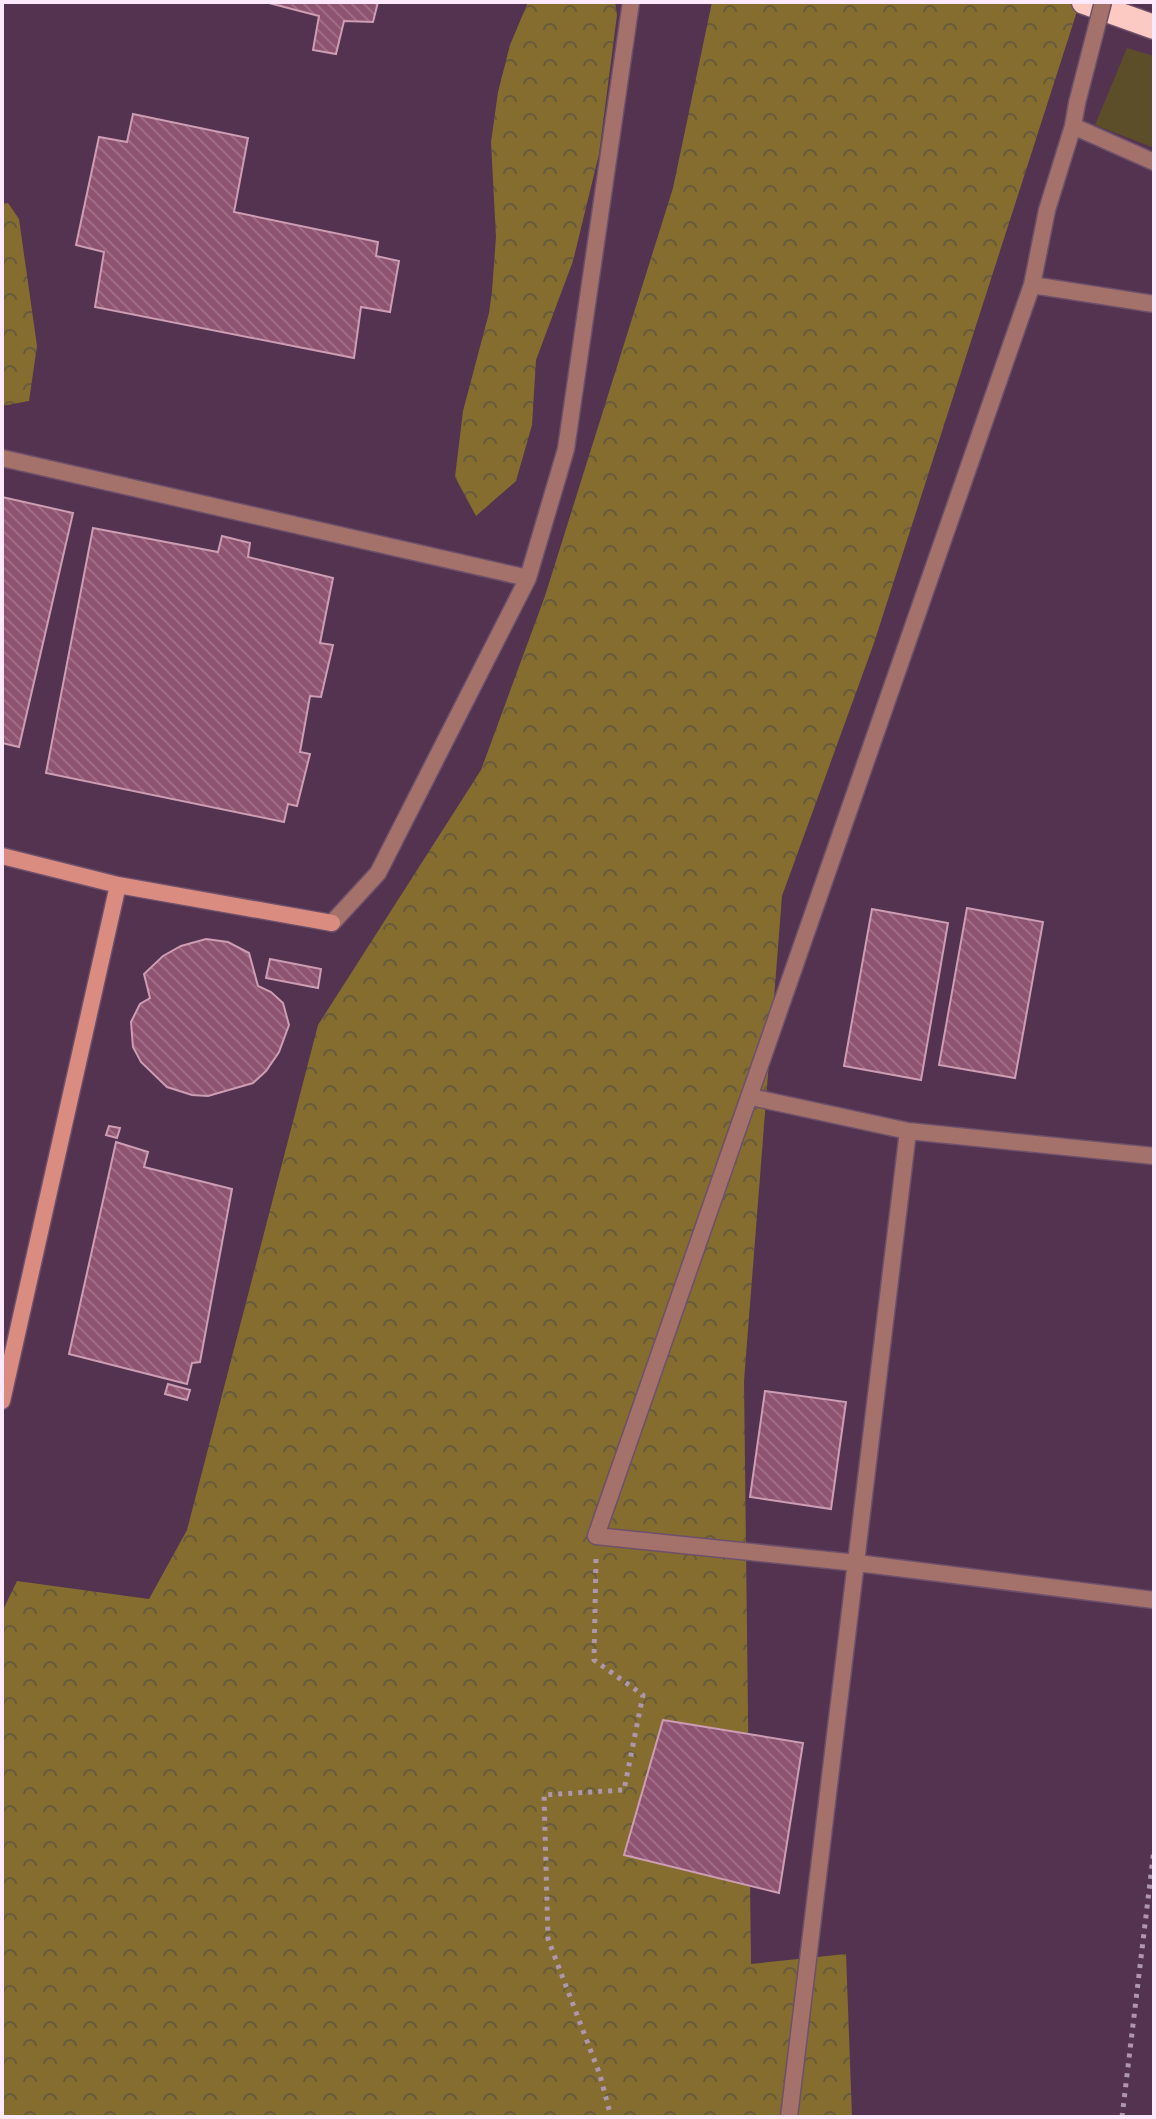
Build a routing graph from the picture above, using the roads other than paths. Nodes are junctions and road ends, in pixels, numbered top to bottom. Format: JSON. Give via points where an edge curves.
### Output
{"nodes":[{"id":1,"x":631,"y":2,"type":"edge"},
{"id":2,"x":1084,"y":2,"type":"edge"},
{"id":3,"x":1103,"y":2,"type":"edge"},
{"id":4,"x":1154,"y":27,"type":"edge"},
{"id":5,"x":1073,"y":126,"type":"junction"},
{"id":6,"x":1154,"y":162,"type":"edge"},
{"id":7,"x":1032,"y":285,"type":"junction"},
{"id":8,"x":1154,"y":304,"type":"edge"},
{"id":9,"x":2,"y":458,"type":"edge"},
{"id":10,"x":528,"y":578,"type":"junction"},
{"id":11,"x":2,"y":856,"type":"edge"},
{"id":12,"x":118,"y":885,"type":"junction"},
{"id":13,"x":751,"y":1097,"type":"junction"},
{"id":14,"x":908,"y":1131,"type":"junction"},
{"id":15,"x":1154,"y":1156,"type":"edge"},
{"id":16,"x":2,"y":1401,"type":"edge"},
{"id":17,"x":857,"y":1563,"type":"junction"},
{"id":18,"x":1154,"y":1600,"type":"edge"},
{"id":19,"x":789,"y":2117,"type":"edge"}],
"edges":[{"from":1,"to":10,"type":"street","via":[[566,449]]},
{"from":2,"to":4,"type":"highway"},
{"from":3,"to":5,"type":"street","bridge":true},
{"from":5,"to":6,"type":"street"},
{"from":5,"to":7,"type":"street","via":[[1047,210]]},
{"from":7,"to":8,"type":"street"},
{"from":7,"to":13,"type":"street"},
{"from":9,"to":10,"type":"street"},
{"from":10,"to":12,"type":"street","via":[[378,873],[332,923]]},
{"from":11,"to":12,"type":"street"},
{"from":12,"to":16,"type":"street"},
{"from":13,"to":14,"type":"street"},
{"from":13,"to":17,"type":"street","via":[[596,1536]]},
{"from":14,"to":15,"type":"street"},
{"from":14,"to":17,"type":"street"},
{"from":17,"to":18,"type":"street"},
{"from":17,"to":19,"type":"street"}]}
